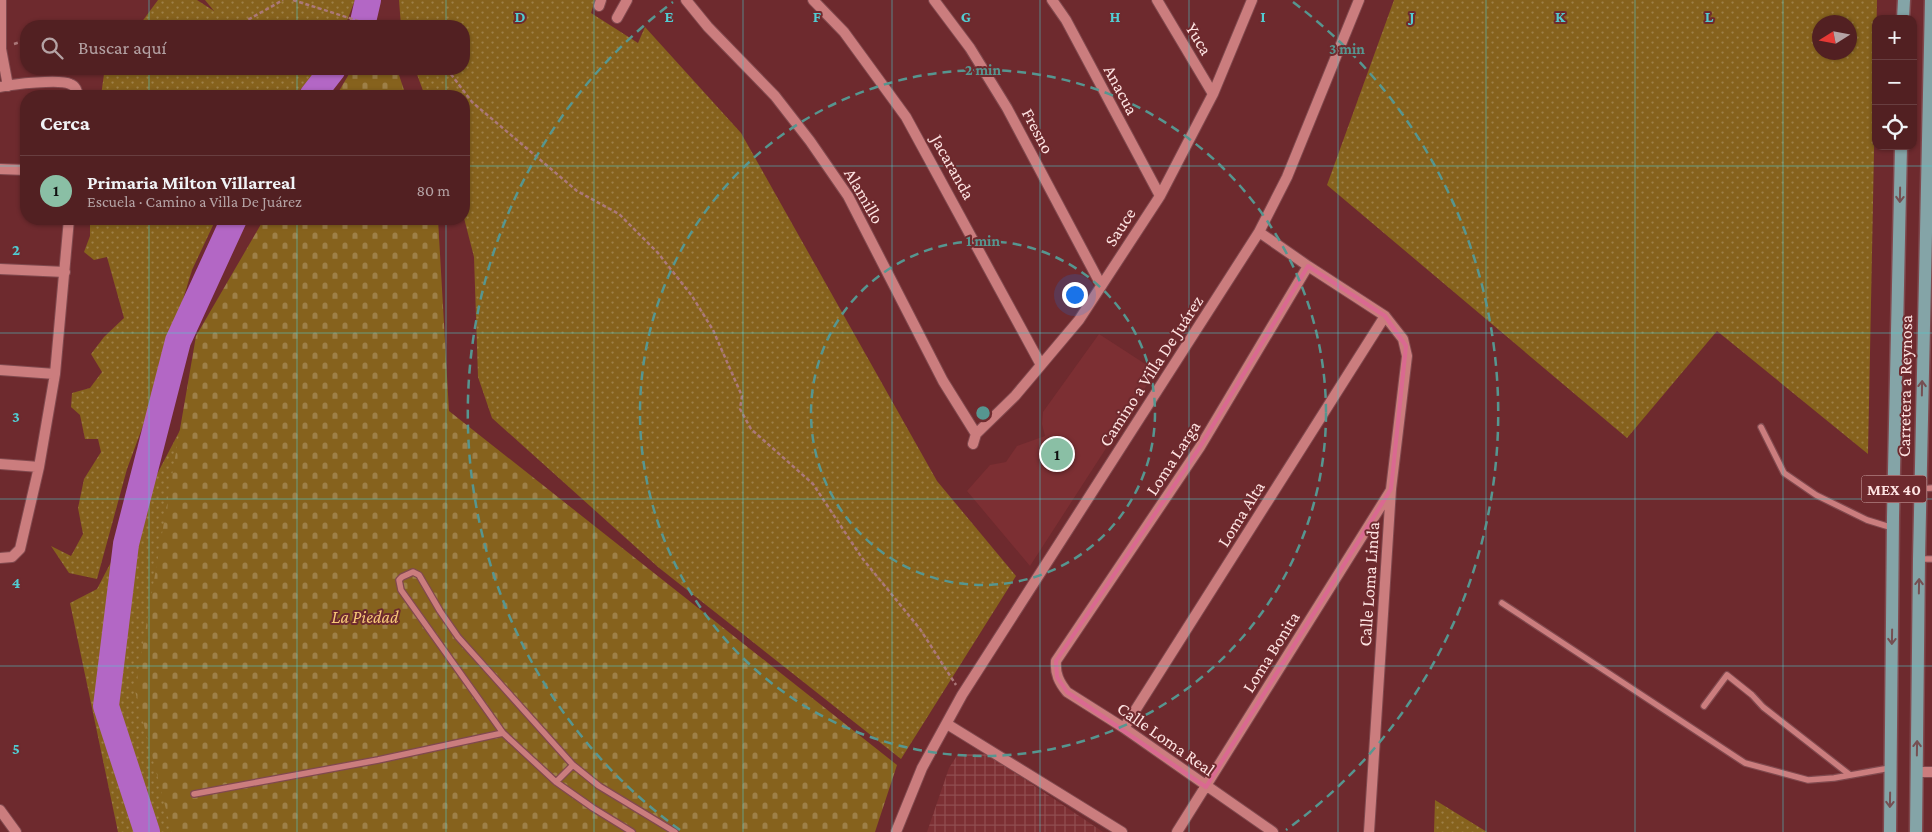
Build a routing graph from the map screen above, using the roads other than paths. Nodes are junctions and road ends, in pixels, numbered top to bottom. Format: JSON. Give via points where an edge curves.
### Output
{"nodes":[{"id":1,"x":1,"y":0,"type":"edge"},
{"id":2,"x":627,"y":0,"type":"edge"},
{"id":3,"x":686,"y":0,"type":"edge"},
{"id":4,"x":813,"y":0,"type":"edge"},
{"id":5,"x":934,"y":0,"type":"edge"},
{"id":6,"x":1052,"y":0,"type":"edge"},
{"id":7,"x":1157,"y":0,"type":"edge"},
{"id":8,"x":1252,"y":0,"type":"edge"},
{"id":9,"x":1359,"y":0,"type":"edge"},
{"id":10,"x":1904,"y":0,"type":"edge"},
{"id":11,"x":1931,"y":0,"type":"edge"},
{"id":12,"x":1903,"y":15,"type":"edge"},
{"id":13,"x":616,"y":18,"type":"dead end"},
{"id":14,"x":1,"y":35,"type":"edge"},
{"id":15,"x":4,"y":86,"type":"edge"},
{"id":16,"x":77,"y":90,"type":"edge"},
{"id":17,"x":1213,"y":94,"type":"junction"},
{"id":18,"x":1901,"y":150,"type":"edge"},
{"id":19,"x":0,"y":169,"type":"edge"},
{"id":20,"x":20,"y":170,"type":"edge"},
{"id":21,"x":1160,"y":196,"type":"junction"},
{"id":22,"x":69,"y":225,"type":"edge"},
{"id":23,"x":1258,"y":232,"type":"junction"},
{"id":24,"x":1308,"y":266,"type":"junction"},
{"id":25,"x":0,"y":269,"type":"edge"},
{"id":26,"x":65,"y":272,"type":"junction"},
{"id":27,"x":1101,"y":286,"type":"junction"},
{"id":28,"x":1386,"y":316,"type":"junction"},
{"id":29,"x":1041,"y":365,"type":"junction"},
{"id":30,"x":0,"y":370,"type":"edge"},
{"id":31,"x":55,"y":374,"type":"junction"},
{"id":32,"x":1761,"y":427,"type":"dead end"},
{"id":33,"x":975,"y":439,"type":"joint"},
{"id":34,"x":0,"y":464,"type":"edge"},
{"id":35,"x":39,"y":468,"type":"junction"},
{"id":36,"x":1391,"y":489,"type":"junction"},
{"id":37,"x":1926,"y":489,"type":"edge"},
{"id":38,"x":1893,"y":528,"type":"junction"},
{"id":39,"x":0,"y":558,"type":"edge"},
{"id":40,"x":1919,"y":559,"type":"junction"},
{"id":41,"x":1932,"y":559,"type":"edge"},
{"id":42,"x":1502,"y":603,"type":"dead end"},
{"id":43,"x":1056,"y":661,"type":"joint"},
{"id":44,"x":1704,"y":706,"type":"dead end"},
{"id":45,"x":947,"y":724,"type":"junction"},
{"id":46,"x":1124,"y":728,"type":"junction"},
{"id":47,"x":503,"y":733,"type":"junction"},
{"id":48,"x":573,"y":765,"type":"junction"},
{"id":49,"x":1890,"y":768,"type":"junction"},
{"id":50,"x":1916,"y":772,"type":"junction"},
{"id":51,"x":1932,"y":772,"type":"edge"},
{"id":52,"x":1850,"y":775,"type":"junction"},
{"id":53,"x":556,"y":782,"type":"junction"},
{"id":54,"x":1206,"y":787,"type":"junction"},
{"id":55,"x":194,"y":794,"type":"dead end"},
{"id":56,"x":0,"y":810,"type":"edge"},
{"id":57,"x":16,"y":832,"type":"edge"},
{"id":58,"x":632,"y":832,"type":"edge"},
{"id":59,"x":675,"y":832,"type":"edge"},
{"id":60,"x":896,"y":832,"type":"edge"},
{"id":61,"x":1122,"y":832,"type":"edge"},
{"id":62,"x":1176,"y":832,"type":"edge"},
{"id":63,"x":1273,"y":832,"type":"edge"},
{"id":64,"x":1369,"y":832,"type":"edge"},
{"id":65,"x":1890,"y":832,"type":"edge"},
{"id":66,"x":1916,"y":832,"type":"edge"}],
"edges":[{"from":1,"to":14,"type":"street"},
{"from":2,"to":13,"type":"street"},
{"from":3,"to":33,"type":"street","name":"Alamillo","via":[[775,96],[848,196]]},
{"from":4,"to":29,"type":"street","name":"Jacaranda","via":[[844,32],[906,117]]},
{"from":5,"to":27,"type":"street","name":"Fresno","via":[[970,48],[1008,108]]},
{"from":6,"to":21,"type":"street","name":"Anacua","via":[[1066,20]]},
{"from":7,"to":17,"type":"street","name":"Yuca"},
{"from":8,"to":17,"type":"street","name":"Sauce"},
{"from":9,"to":23,"type":"street","name":"Camino a Villa De Juárez","via":[[1287,177]]},
{"from":10,"to":12,"type":"main road"},
{"from":37,"to":11,"type":"main road","name":"Carretera a Reynosa","number":"MEX 40","one_way":true,"via":[[1924,420]]},
{"from":14,"to":15,"type":"street"},
{"from":15,"to":16,"type":"street","via":[[65,82]]},
{"from":17,"to":21,"type":"street","name":"Sauce"},
{"from":18,"to":38,"type":"main road","name":"Carretera a Reynosa","number":"MEX 40","one_way":true},
{"from":19,"to":20,"type":"street"},
{"from":21,"to":27,"type":"street","name":"Sauce"},
{"from":22,"to":26,"type":"street"},
{"from":23,"to":24,"type":"street"},
{"from":23,"to":45,"type":"street","name":"Camino a Villa De Juárez","via":[[962,695]]},
{"from":24,"to":28,"type":"street"},
{"from":24,"to":43,"type":"street","name":"Loma Larga","via":[[1200,447]]},
{"from":25,"to":26,"type":"street"},
{"from":26,"to":31,"type":"street"},
{"from":27,"to":29,"type":"street","name":"Sauce","via":[[1079,320]]},
{"from":28,"to":36,"type":"street","name":"Calle Loma Linda","via":[[1403,339],[1407,356]]},
{"from":28,"to":46,"type":"street","name":"Loma Alta"},
{"from":29,"to":33,"type":"street","name":"Sauce"},
{"from":30,"to":31,"type":"street"},
{"from":31,"to":35,"type":"street"},
{"from":32,"to":38,"type":"lane","via":[[1784,473],[1816,495],[1867,520]]},
{"from":34,"to":35,"type":"street"},
{"from":35,"to":39,"type":"street","via":[[20,549],[12,557]]},
{"from":36,"to":54,"type":"street","name":"Loma Bonita"},
{"from":36,"to":64,"type":"street","name":"Calle Loma Linda"},
{"from":37,"to":40,"type":"main road","name":"Carretera a Reynosa","number":"MEX 40"},
{"from":38,"to":49,"type":"main road","name":"Carretera a Reynosa","number":"MEX 40","one_way":true},
{"from":40,"to":41,"type":"lane"},
{"from":50,"to":40,"type":"main road","name":"Carretera a Reynosa","number":"MEX 40","one_way":true},
{"from":42,"to":52,"type":"lane","via":[[1745,763],[1808,780]]},
{"from":43,"to":46,"type":"street","name":"Calle Loma Real","via":[[1057,677],[1067,692]]},
{"from":44,"to":52,"type":"lane","via":[[1727,675]]},
{"from":45,"to":60,"type":"street","name":"Camino a Villa De Juárez","via":[[922,768]]},
{"from":45,"to":61,"type":"street"},
{"from":46,"to":54,"type":"street","name":"Calle Loma Real"},
{"from":47,"to":48,"type":"lane","via":[[401,590],[399,580],[402,577],[413,572],[419,575],[458,637]]},
{"from":47,"to":53,"type":"lane"},
{"from":47,"to":55,"type":"lane"},
{"from":48,"to":53,"type":"lane"},
{"from":48,"to":59,"type":"lane","via":[[599,786]]},
{"from":49,"to":52,"type":"lane"},
{"from":49,"to":65,"type":"main road","name":"Carretera a Reynosa","number":"MEX 40","one_way":true},
{"from":50,"to":51,"type":"street"},
{"from":50,"to":66,"type":"main road","name":"Carretera a Reynosa","number":"MEX 40"},
{"from":53,"to":58,"type":"lane"},
{"from":54,"to":62,"type":"street","name":"Loma Bonita"},
{"from":54,"to":63,"type":"street","name":"Calle Loma Real"},
{"from":56,"to":57,"type":"street"}]}
